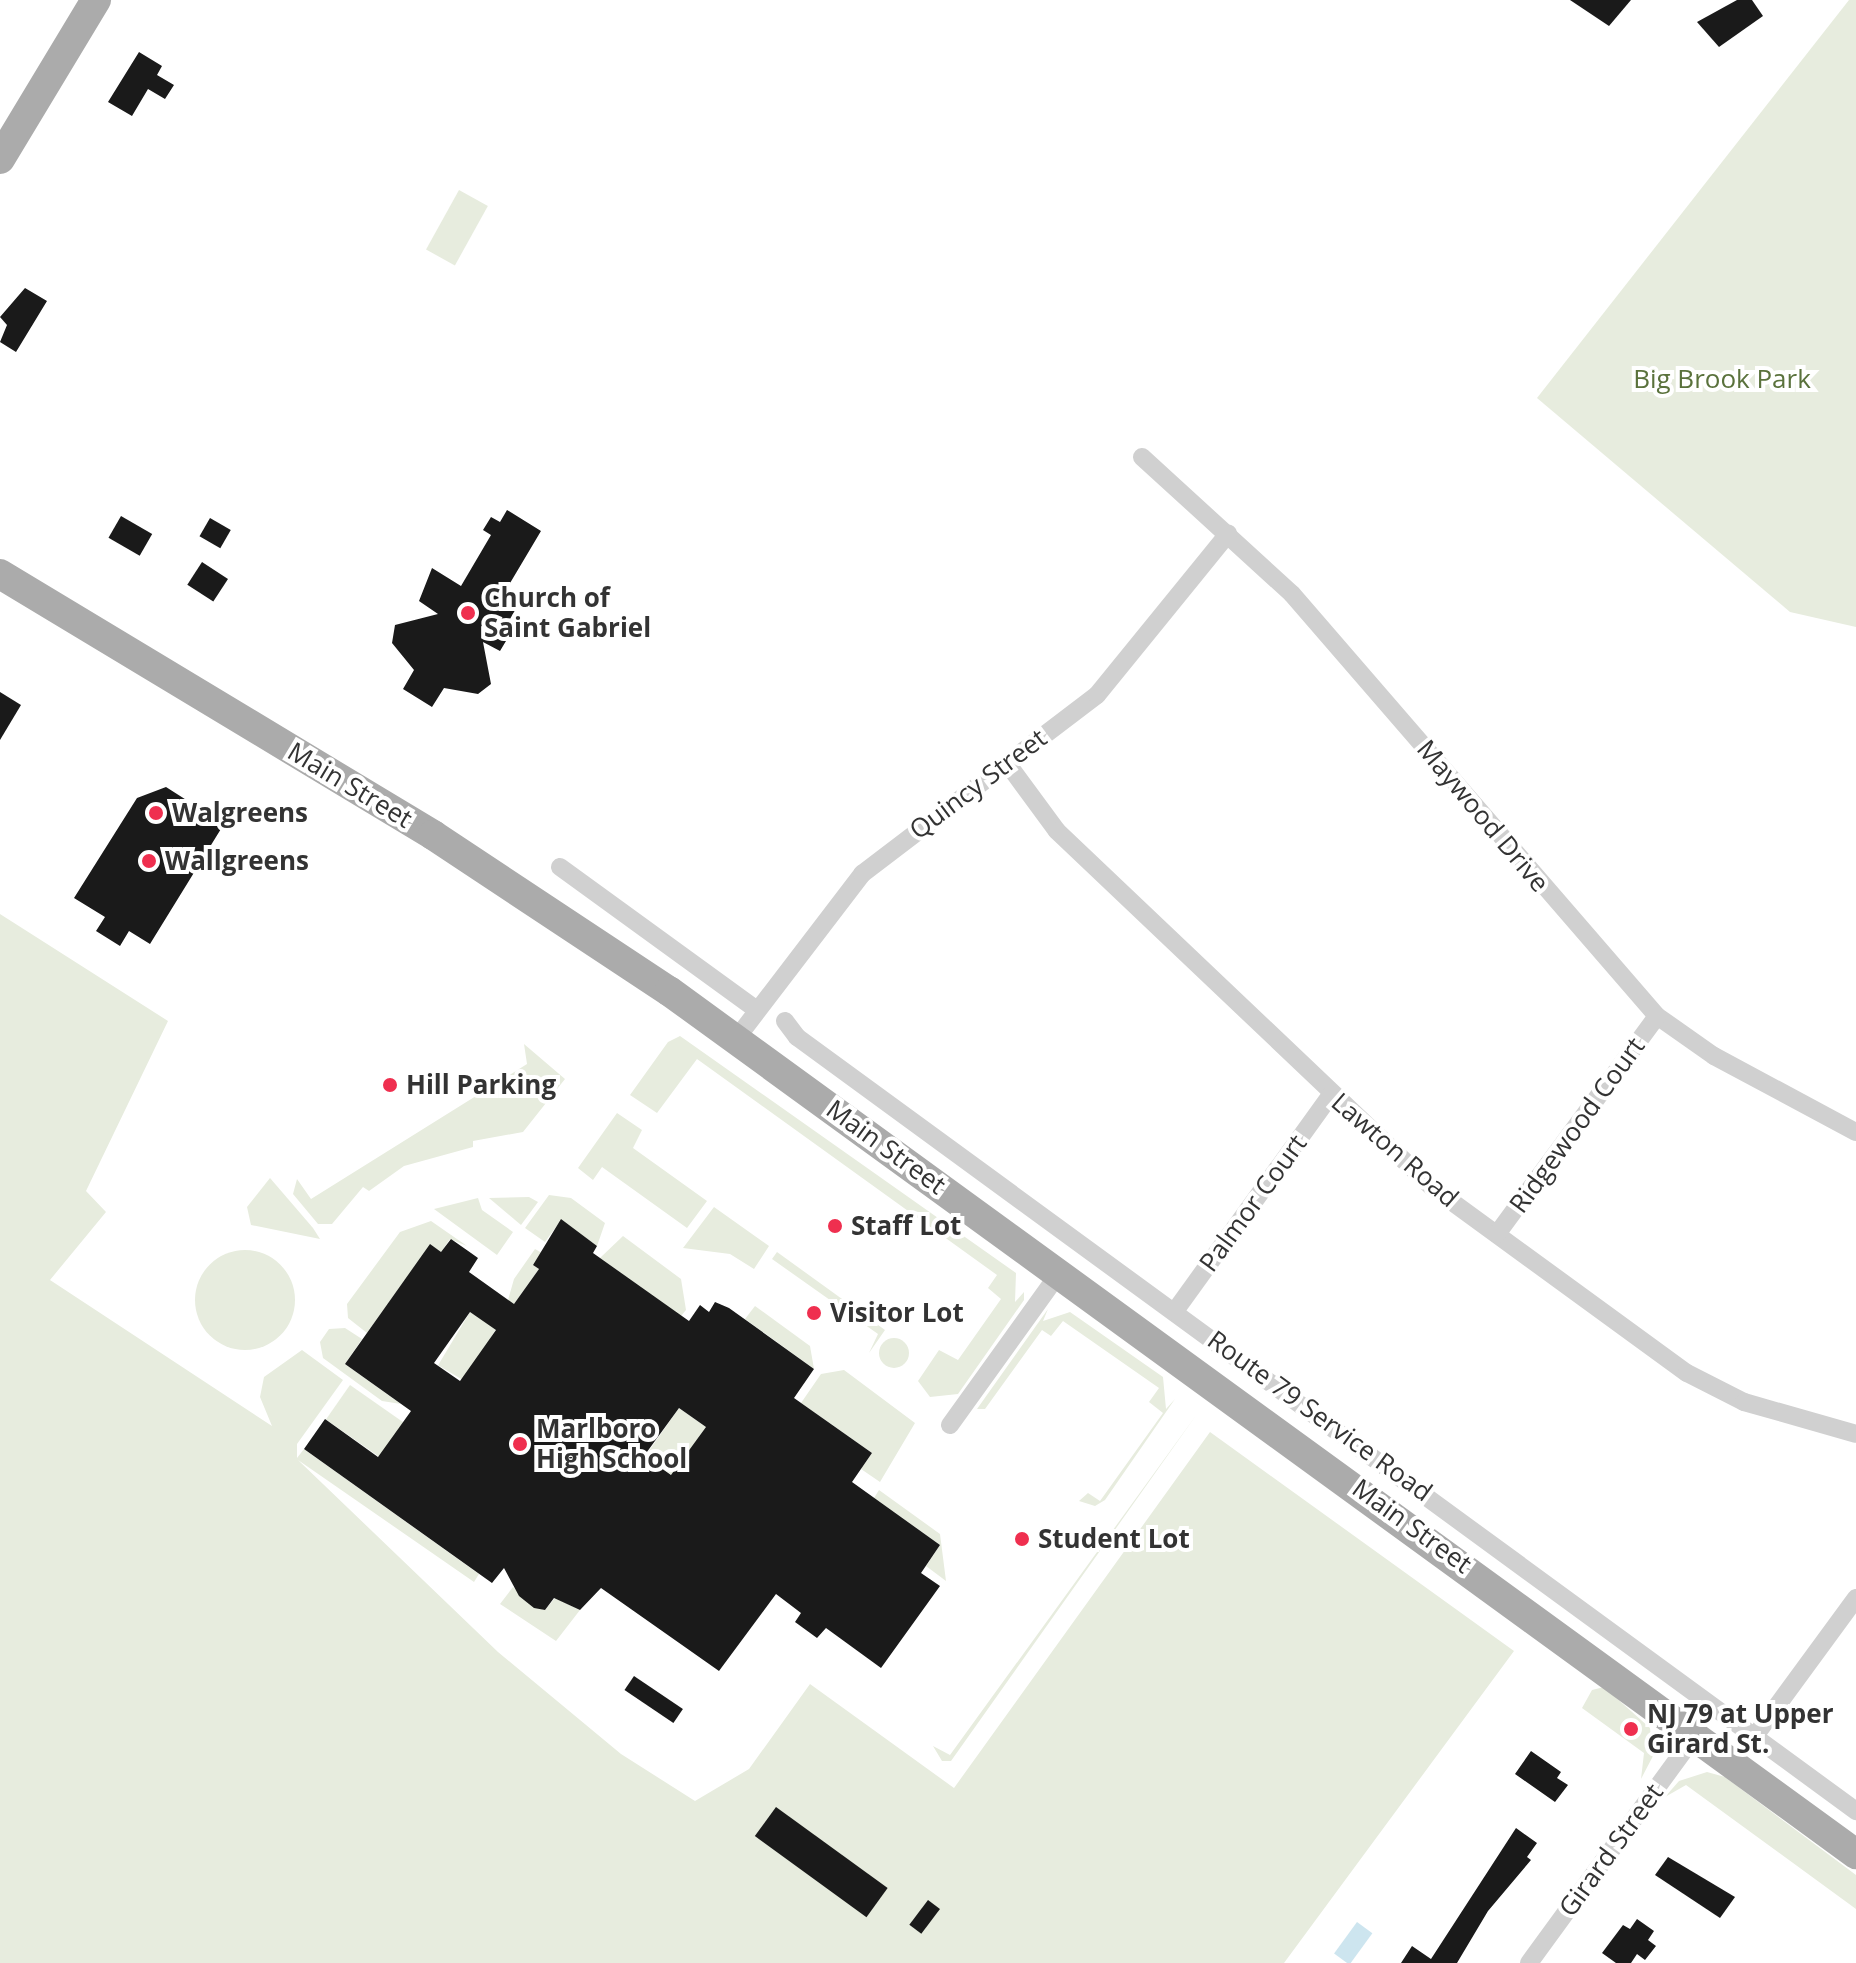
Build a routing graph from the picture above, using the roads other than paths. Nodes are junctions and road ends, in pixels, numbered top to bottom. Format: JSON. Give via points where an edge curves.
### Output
{"nodes":[{"id":1,"x":96,"y":0,"type":"edge"},
{"id":2,"x":0,"y":159,"type":"edge"},
{"id":3,"x":1142,"y":457,"type":"dead end"},
{"id":4,"x":1228,"y":534,"type":"junction"},
{"id":5,"x":0,"y":574,"type":"edge"},
{"id":6,"x":1007,"y":763,"type":"junction"},
{"id":7,"x":560,"y":867,"type":"dead end"},
{"id":8,"x":757,"y":1010,"type":"junction"},
{"id":9,"x":1657,"y":1016,"type":"junction"},
{"id":10,"x":785,"y":1021,"type":"dead end"},
{"id":11,"x":736,"y":1039,"type":"junction"},
{"id":12,"x":1331,"y":1095,"type":"junction"},
{"id":13,"x":1856,"y":1132,"type":"edge"},
{"id":14,"x":1497,"y":1234,"type":"junction"},
{"id":15,"x":1060,"y":1272,"type":"junction"},
{"id":16,"x":1175,"y":1311,"type":"junction"},
{"id":17,"x":950,"y":1425,"type":"dead end"},
{"id":18,"x":1856,"y":1434,"type":"edge"},
{"id":19,"x":1856,"y":1598,"type":"edge"},
{"id":20,"x":1755,"y":1736,"type":"junction"},
{"id":21,"x":1693,"y":1738,"type":"junction"},
{"id":22,"x":1856,"y":1811,"type":"edge"},
{"id":23,"x":1856,"y":1854,"type":"edge"},
{"id":24,"x":1529,"y":1963,"type":"edge"}],
"edges":[{"from":1,"to":2,"type":"main road"},
{"from":3,"to":4,"type":"street","name":"Maywood Drive"},
{"from":4,"to":6,"type":"street","name":"Quincy Street","via":[[1119,674]]},
{"from":4,"to":9,"type":"street","name":"Maywood Drive","via":[[1292,594]]},
{"from":5,"to":11,"type":"main road","name":"Main Street","via":[[509,883]]},
{"from":6,"to":8,"type":"street","name":"Quincy Street","via":[[862,874]]},
{"from":6,"to":12,"type":"street","name":"Lawton Road","via":[[1057,831]]},
{"from":7,"to":8,"type":"street"},
{"from":8,"to":11,"type":"street","name":"Quincy Street"},
{"from":9,"to":13,"type":"street","name":"Maywood Drive","via":[[1714,1056]]},
{"from":9,"to":14,"type":"street","name":"Ridgewood Court"},
{"from":10,"to":16,"type":"street","name":"Route 79 Service Road","via":[[797,1037]]},
{"from":11,"to":15,"type":"main road","name":"Main Street"},
{"from":12,"to":14,"type":"street","name":"Lawton Road","via":[[1403,1164]]},
{"from":12,"to":16,"type":"street","name":"Palmor Court"},
{"from":14,"to":18,"type":"street","name":"Lawton Road","via":[[1687,1373],[1744,1402]]},
{"from":15,"to":17,"type":"street"},
{"from":15,"to":21,"type":"main road","name":"Main Street","via":[[1568,1640]]},
{"from":16,"to":20,"type":"street","name":"Route 79 Service Road"},
{"from":19,"to":20,"type":"street"},
{"from":20,"to":22,"type":"street","name":"Route 79 Service Road"},
{"from":21,"to":23,"type":"main road","name":"Main Street"},
{"from":21,"to":24,"type":"street","name":"Girard Street"}]}
